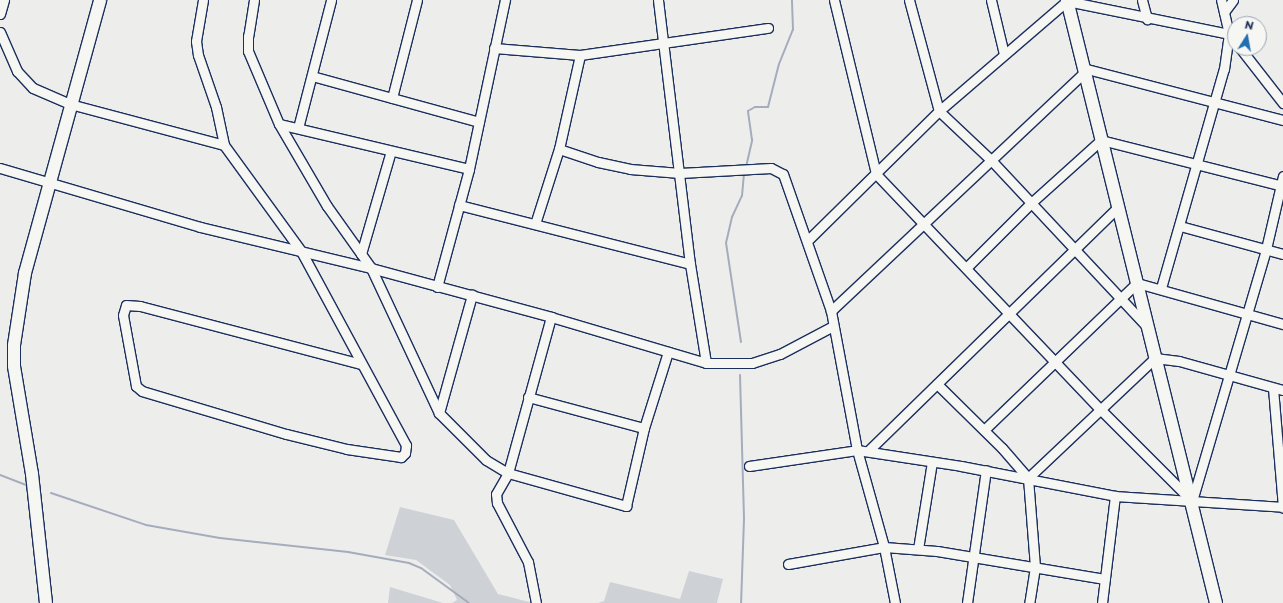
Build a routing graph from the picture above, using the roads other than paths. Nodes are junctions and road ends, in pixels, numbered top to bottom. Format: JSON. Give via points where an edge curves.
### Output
{"nodes":[{"id":1,"x":4,"y":0,"type":"edge"},
{"id":2,"x":100,"y":0,"type":"edge"},
{"id":3,"x":203,"y":0,"type":"edge"},
{"id":4,"x":254,"y":0,"type":"edge"},
{"id":5,"x":331,"y":0,"type":"edge"},
{"id":6,"x":417,"y":0,"type":"edge"},
{"id":7,"x":505,"y":0,"type":"edge"},
{"id":8,"x":658,"y":0,"type":"edge"},
{"id":9,"x":834,"y":0,"type":"edge"},
{"id":10,"x":909,"y":0,"type":"edge"},
{"id":11,"x":991,"y":0,"type":"edge"},
{"id":12,"x":1067,"y":0,"type":"edge"},
{"id":13,"x":1142,"y":0,"type":"edge"},
{"id":14,"x":1220,"y":0,"type":"edge"},
{"id":15,"x":1233,"y":0,"type":"edge"},
{"id":16,"x":1224,"y":12,"type":"junction"},
{"id":17,"x":0,"y":14,"type":"edge"},
{"id":18,"x":1147,"y":19,"type":"junction"},
{"id":19,"x":768,"y":28,"type":"dead end"},
{"id":20,"x":1227,"y":28,"type":"edge"},
{"id":21,"x":0,"y":32,"type":"edge"},
{"id":22,"x":1227,"y":34,"type":"edge"},
{"id":23,"x":664,"y":43,"type":"junction"},
{"id":24,"x":1227,"y":43,"type":"edge"},
{"id":25,"x":494,"y":48,"type":"junction"},
{"id":26,"x":1004,"y":54,"type":"junction"},
{"id":27,"x":580,"y":55,"type":"junction"},
{"id":28,"x":1246,"y":56,"type":"edge"},
{"id":29,"x":1084,"y":70,"type":"junction"},
{"id":30,"x":312,"y":76,"type":"junction"},
{"id":31,"x":392,"y":98,"type":"junction"},
{"id":32,"x":1215,"y":103,"type":"junction"},
{"id":33,"x":1283,"y":103,"type":"edge"},
{"id":34,"x":70,"y":104,"type":"junction"},
{"id":35,"x":939,"y":111,"type":"junction"},
{"id":36,"x":1283,"y":120,"type":"edge"},
{"id":37,"x":479,"y":122,"type":"junction"},
{"id":38,"x":279,"y":124,"type":"junction"},
{"id":39,"x":298,"y":128,"type":"junction"},
{"id":40,"x":1101,"y":140,"type":"junction"},
{"id":41,"x":224,"y":145,"type":"junction"},
{"id":42,"x":560,"y":149,"type":"junction"},
{"id":43,"x":391,"y":151,"type":"junction"},
{"id":44,"x":990,"y":160,"type":"junction"},
{"id":45,"x":1197,"y":165,"type":"junction"},
{"id":46,"x":0,"y":168,"type":"edge"},
{"id":47,"x":469,"y":169,"type":"junction"},
{"id":48,"x":680,"y":172,"type":"junction"},
{"id":49,"x":876,"y":174,"type":"junction"},
{"id":50,"x":1283,"y":176,"type":"edge"},
{"id":51,"x":49,"y":180,"type":"junction"},
{"id":52,"x":1281,"y":186,"type":"edge"},
{"id":53,"x":1031,"y":203,"type":"junction"},
{"id":54,"x":459,"y":205,"type":"junction"},
{"id":55,"x":1118,"y":207,"type":"junction"},
{"id":56,"x":535,"y":224,"type":"junction"},
{"id":57,"x":924,"y":224,"type":"junction"},
{"id":58,"x":1180,"y":226,"type":"junction"},
{"id":59,"x":808,"y":241,"type":"junction"},
{"id":60,"x":1266,"y":249,"type":"junction"},
{"id":61,"x":1075,"y":250,"type":"junction"},
{"id":62,"x":301,"y":251,"type":"junction"},
{"id":63,"x":362,"y":254,"type":"junction"},
{"id":64,"x":1283,"y":254,"type":"edge"},
{"id":65,"x":690,"y":264,"type":"junction"},
{"id":66,"x":371,"y":268,"type":"junction"},
{"id":67,"x":966,"y":268,"type":"junction"},
{"id":68,"x":1137,"y":283,"type":"junction"},
{"id":69,"x":437,"y":287,"type":"junction"},
{"id":70,"x":1161,"y":288,"type":"junction"},
{"id":71,"x":472,"y":295,"type":"junction"},
{"id":72,"x":1120,"y":298,"type":"junction"},
{"id":73,"x":831,"y":311,"type":"junction"},
{"id":74,"x":1009,"y":314,"type":"junction"},
{"id":75,"x":1248,"y":314,"type":"junction"},
{"id":76,"x":551,"y":317,"type":"junction"},
{"id":77,"x":1283,"y":324,"type":"edge"},
{"id":78,"x":833,"y":326,"type":"junction"},
{"id":79,"x":1148,"y":328,"type":"junction"},
{"id":80,"x":668,"y":352,"type":"junction"},
{"id":81,"x":1155,"y":358,"type":"junction"},
{"id":82,"x":1056,"y":362,"type":"junction"},
{"id":83,"x":706,"y":363,"type":"junction"},
{"id":84,"x":360,"y":364,"type":"junction"},
{"id":85,"x":1230,"y":376,"type":"junction"},
{"id":86,"x":937,"y":384,"type":"junction"},
{"id":87,"x":1273,"y":388,"type":"junction"},
{"id":88,"x":1283,"y":390,"type":"edge"},
{"id":89,"x":528,"y":397,"type":"junction"},
{"id":90,"x":1100,"y":409,"type":"junction"},
{"id":91,"x":439,"y":413,"type":"junction"},
{"id":92,"x":644,"y":428,"type":"junction"},
{"id":93,"x":984,"y":430,"type":"junction"},
{"id":94,"x":857,"y":450,"type":"junction"},
{"id":95,"x":868,"y":451,"type":"junction"},
{"id":96,"x":932,"y":462,"type":"junction"},
{"id":97,"x":749,"y":466,"type":"dead end"},
{"id":98,"x":986,"y":470,"type":"junction"},
{"id":99,"x":508,"y":473,"type":"junction"},
{"id":100,"x":1028,"y":478,"type":"junction"},
{"id":101,"x":1115,"y":496,"type":"junction"},
{"id":102,"x":1192,"y":501,"type":"junction"},
{"id":103,"x":1283,"y":508,"type":"edge"},
{"id":104,"x":884,"y":547,"type":"junction"},
{"id":105,"x":918,"y":549,"type":"junction"},
{"id":106,"x":974,"y":557,"type":"junction"},
{"id":107,"x":788,"y":564,"type":"dead end"},
{"id":108,"x":1035,"y":567,"type":"junction"},
{"id":109,"x":1105,"y":579,"type":"junction"},
{"id":110,"x":46,"y":603,"type":"edge"},
{"id":111,"x":536,"y":603,"type":"edge"},
{"id":112,"x":895,"y":603,"type":"edge"},
{"id":113,"x":967,"y":603,"type":"edge"},
{"id":114,"x":1029,"y":603,"type":"edge"},
{"id":115,"x":1102,"y":603,"type":"edge"},
{"id":116,"x":1216,"y":603,"type":"edge"}],
"edges":[{"from":1,"to":17,"type":"street"},
{"from":2,"to":34,"type":"street"},
{"from":3,"to":41,"type":"street","via":[[196,41],[198,55],[216,107]]},
{"from":4,"to":38,"type":"street","via":[[248,51]]},
{"from":5,"to":30,"type":"street"},
{"from":6,"to":31,"type":"street"},
{"from":7,"to":25,"type":"street"},
{"from":8,"to":23,"type":"street"},
{"from":9,"to":49,"type":"street"},
{"from":10,"to":35,"type":"street"},
{"from":11,"to":26,"type":"street"},
{"from":12,"to":18,"type":"street"},
{"from":12,"to":26,"type":"street"},
{"from":12,"to":29,"type":"street"},
{"from":13,"to":18,"type":"street"},
{"from":14,"to":16,"type":"street"},
{"from":15,"to":16,"type":"street"},
{"from":16,"to":20,"type":"street"},
{"from":18,"to":22,"type":"street"},
{"from":19,"to":23,"type":"street"},
{"from":21,"to":34,"type":"street","via":[[23,79],[33,88]]},
{"from":23,"to":27,"type":"street"},
{"from":23,"to":48,"type":"street"},
{"from":24,"to":32,"type":"street","via":[[1224,69]]},
{"from":25,"to":27,"type":"street"},
{"from":25,"to":37,"type":"street"},
{"from":26,"to":35,"type":"street"},
{"from":27,"to":42,"type":"street"},
{"from":28,"to":33,"type":"street"},
{"from":29,"to":32,"type":"street"},
{"from":29,"to":40,"type":"street"},
{"from":29,"to":44,"type":"street"},
{"from":30,"to":31,"type":"street"},
{"from":30,"to":39,"type":"street"},
{"from":31,"to":37,"type":"street"},
{"from":32,"to":36,"type":"street"},
{"from":32,"to":45,"type":"street"},
{"from":34,"to":41,"type":"street"},
{"from":34,"to":51,"type":"street"},
{"from":35,"to":44,"type":"street"},
{"from":35,"to":49,"type":"street"},
{"from":37,"to":47,"type":"street"},
{"from":38,"to":39,"type":"street"},
{"from":38,"to":63,"type":"street","via":[[327,206]]},
{"from":39,"to":43,"type":"street"},
{"from":40,"to":45,"type":"street"},
{"from":40,"to":53,"type":"street"},
{"from":40,"to":55,"type":"street"},
{"from":41,"to":62,"type":"street"},
{"from":42,"to":48,"type":"street","via":[[614,167]]},
{"from":42,"to":56,"type":"street"},
{"from":43,"to":47,"type":"street"},
{"from":43,"to":63,"type":"street"},
{"from":44,"to":53,"type":"street"},
{"from":44,"to":57,"type":"street"},
{"from":45,"to":52,"type":"street"},
{"from":45,"to":58,"type":"street"},
{"from":46,"to":51,"type":"street"},
{"from":47,"to":54,"type":"street"},
{"from":48,"to":59,"type":"street","via":[[771,168],[783,174]]},
{"from":48,"to":65,"type":"street"},
{"from":49,"to":57,"type":"street"},
{"from":49,"to":59,"type":"street"},
{"from":50,"to":52,"type":"street"},
{"from":51,"to":62,"type":"street","via":[[200,227]]},
{"from":51,"to":110,"type":"street","via":[[25,273],[14,345],[14,366],[32,474]]},
{"from":52,"to":60,"type":"street"},
{"from":53,"to":61,"type":"street"},
{"from":53,"to":67,"type":"street"},
{"from":54,"to":56,"type":"street"},
{"from":54,"to":69,"type":"street"},
{"from":55,"to":61,"type":"street"},
{"from":55,"to":68,"type":"street"},
{"from":56,"to":65,"type":"street"},
{"from":57,"to":67,"type":"street"},
{"from":57,"to":73,"type":"street"},
{"from":58,"to":60,"type":"street"},
{"from":58,"to":70,"type":"street"},
{"from":59,"to":73,"type":"street"},
{"from":60,"to":64,"type":"street"},
{"from":60,"to":75,"type":"street"},
{"from":61,"to":72,"type":"street"},
{"from":61,"to":74,"type":"street"},
{"from":62,"to":66,"type":"street"},
{"from":62,"to":84,"type":"street"},
{"from":63,"to":66,"type":"street"},
{"from":65,"to":83,"type":"street"},
{"from":66,"to":69,"type":"street"},
{"from":66,"to":91,"type":"street"},
{"from":67,"to":74,"type":"street"},
{"from":68,"to":70,"type":"street"},
{"from":68,"to":72,"type":"street"},
{"from":68,"to":79,"type":"street"},
{"from":69,"to":71,"type":"street"},
{"from":70,"to":75,"type":"street"},
{"from":71,"to":76,"type":"street"},
{"from":71,"to":91,"type":"street"},
{"from":72,"to":79,"type":"street"},
{"from":72,"to":82,"type":"street"},
{"from":73,"to":78,"type":"street"},
{"from":74,"to":82,"type":"street"},
{"from":74,"to":86,"type":"street"},
{"from":75,"to":77,"type":"street"},
{"from":75,"to":85,"type":"street"},
{"from":76,"to":80,"type":"street"},
{"from":76,"to":89,"type":"street"},
{"from":78,"to":83,"type":"street","via":[[780,354],[752,363]]},
{"from":78,"to":94,"type":"street"},
{"from":79,"to":81,"type":"street"},
{"from":80,"to":83,"type":"street"},
{"from":80,"to":92,"type":"street"},
{"from":81,"to":85,"type":"street","via":[[1179,361]]},
{"from":81,"to":90,"type":"street"},
{"from":81,"to":102,"type":"street"},
{"from":82,"to":90,"type":"street"},
{"from":82,"to":93,"type":"street"},
{"from":84,"to":84,"type":"street","via":[[140,306],[126,305],[123,315],[133,378],[136,386],[142,391],[286,434],[347,449],[401,456],[405,453],[406,445]]},
{"from":85,"to":87,"type":"street"},
{"from":85,"to":102,"type":"street"},
{"from":86,"to":93,"type":"street"},
{"from":86,"to":95,"type":"street"},
{"from":87,"to":88,"type":"street"},
{"from":87,"to":103,"type":"street"},
{"from":89,"to":92,"type":"street"},
{"from":89,"to":99,"type":"street"},
{"from":90,"to":100,"type":"street"},
{"from":90,"to":102,"type":"street"},
{"from":91,"to":99,"type":"street","via":[[486,460]]},
{"from":92,"to":99,"type":"street","via":[[626,506]]},
{"from":93,"to":100,"type":"street"},
{"from":94,"to":95,"type":"street"},
{"from":94,"to":97,"type":"street"},
{"from":94,"to":104,"type":"street"},
{"from":95,"to":96,"type":"street"},
{"from":96,"to":98,"type":"street"},
{"from":96,"to":105,"type":"street"},
{"from":98,"to":100,"type":"street"},
{"from":98,"to":106,"type":"street"},
{"from":99,"to":111,"type":"street","via":[[496,494],[497,503],[528,562]]},
{"from":100,"to":101,"type":"street"},
{"from":100,"to":108,"type":"street"},
{"from":101,"to":102,"type":"street"},
{"from":101,"to":109,"type":"street"},
{"from":102,"to":103,"type":"street"},
{"from":102,"to":116,"type":"street"},
{"from":104,"to":105,"type":"street"},
{"from":104,"to":107,"type":"street"},
{"from":104,"to":112,"type":"street"},
{"from":105,"to":106,"type":"street"},
{"from":106,"to":108,"type":"street"},
{"from":106,"to":113,"type":"street"},
{"from":108,"to":109,"type":"street"},
{"from":108,"to":114,"type":"street"},
{"from":109,"to":115,"type":"street"}]}
